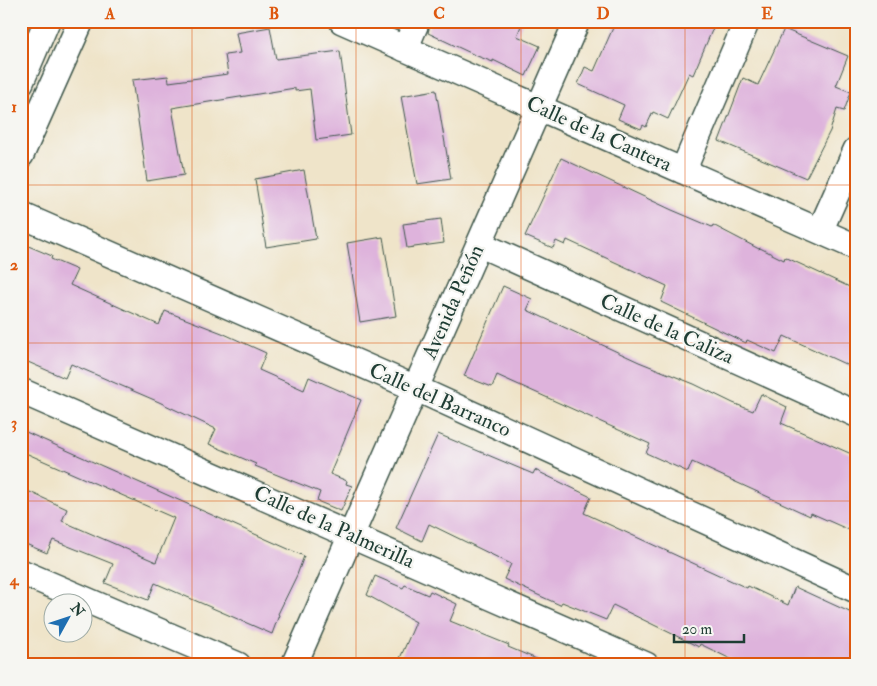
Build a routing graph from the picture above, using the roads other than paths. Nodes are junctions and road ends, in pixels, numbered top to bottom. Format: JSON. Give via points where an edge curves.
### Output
{"nodes":[{"id":1,"x":48,"y":21,"type":"edge"},
{"id":2,"x":81,"y":21,"type":"edge"},
{"id":3,"x":342,"y":21,"type":"edge"},
{"id":4,"x":417,"y":21,"type":"edge"},
{"id":5,"x":577,"y":21,"type":"edge"},
{"id":6,"x":747,"y":21,"type":"edge"},
{"id":7,"x":29,"y":45,"type":"edge"},
{"id":8,"x":405,"y":49,"type":"junction"},
{"id":9,"x":64,"y":61,"type":"junction"},
{"id":10,"x":21,"y":82,"type":"edge"},
{"id":11,"x":539,"y":108,"type":"junction"},
{"id":12,"x":856,"y":150,"type":"edge"},
{"id":13,"x":21,"y":155,"type":"edge"},
{"id":14,"x":683,"y":171,"type":"junction"},
{"id":15,"x":21,"y":216,"type":"edge"},
{"id":16,"x":820,"y":231,"type":"junction"},
{"id":17,"x":479,"y":244,"type":"junction"},
{"id":18,"x":856,"y":247,"type":"edge"},
{"id":19,"x":415,"y":388,"type":"junction"},
{"id":20,"x":21,"y":391,"type":"edge"},
{"id":21,"x":856,"y":414,"type":"edge"},
{"id":22,"x":351,"y":535,"type":"junction"},
{"id":23,"x":21,"y":572,"type":"edge"},
{"id":24,"x":856,"y":590,"type":"edge"},
{"id":25,"x":238,"y":665,"type":"edge"},
{"id":26,"x":294,"y":665,"type":"edge"},
{"id":27,"x":646,"y":665,"type":"edge"}],
"edges":[{"from":1,"to":7,"type":"street"},
{"from":2,"to":9,"type":"street"},
{"from":3,"to":8,"type":"street","name":"Calle de la Cantera"},
{"from":4,"to":8,"type":"street"},
{"from":5,"to":11,"type":"street","name":"Avenida Peñón"},
{"from":6,"to":14,"type":"street"},
{"from":7,"to":9,"type":"street"},
{"from":7,"to":10,"type":"street"},
{"from":8,"to":11,"type":"street","name":"Calle de la Cantera"},
{"from":9,"to":13,"type":"street"},
{"from":11,"to":14,"type":"street","name":"Calle de la Cantera"},
{"from":11,"to":17,"type":"street","name":"Avenida Peñón"},
{"from":12,"to":16,"type":"street"},
{"from":14,"to":16,"type":"street","name":"Calle de la Cantera"},
{"from":15,"to":19,"type":"street","name":"Calle del Barranco"},
{"from":16,"to":18,"type":"street","name":"Calle de la Cantera"},
{"from":17,"to":19,"type":"street","name":"Avenida Peñón"},
{"from":17,"to":21,"type":"street","name":"Calle de la Caliza"},
{"from":19,"to":22,"type":"street","name":"Avenida Peñón"},
{"from":19,"to":24,"type":"street","name":"Calle del Barranco"},
{"from":20,"to":22,"type":"street","name":"Calle de la Palmerilla"},
{"from":22,"to":26,"type":"street","name":"Avenida Peñón"},
{"from":22,"to":27,"type":"street","name":"Calle de la Palmerilla"},
{"from":23,"to":25,"type":"street"}]}
